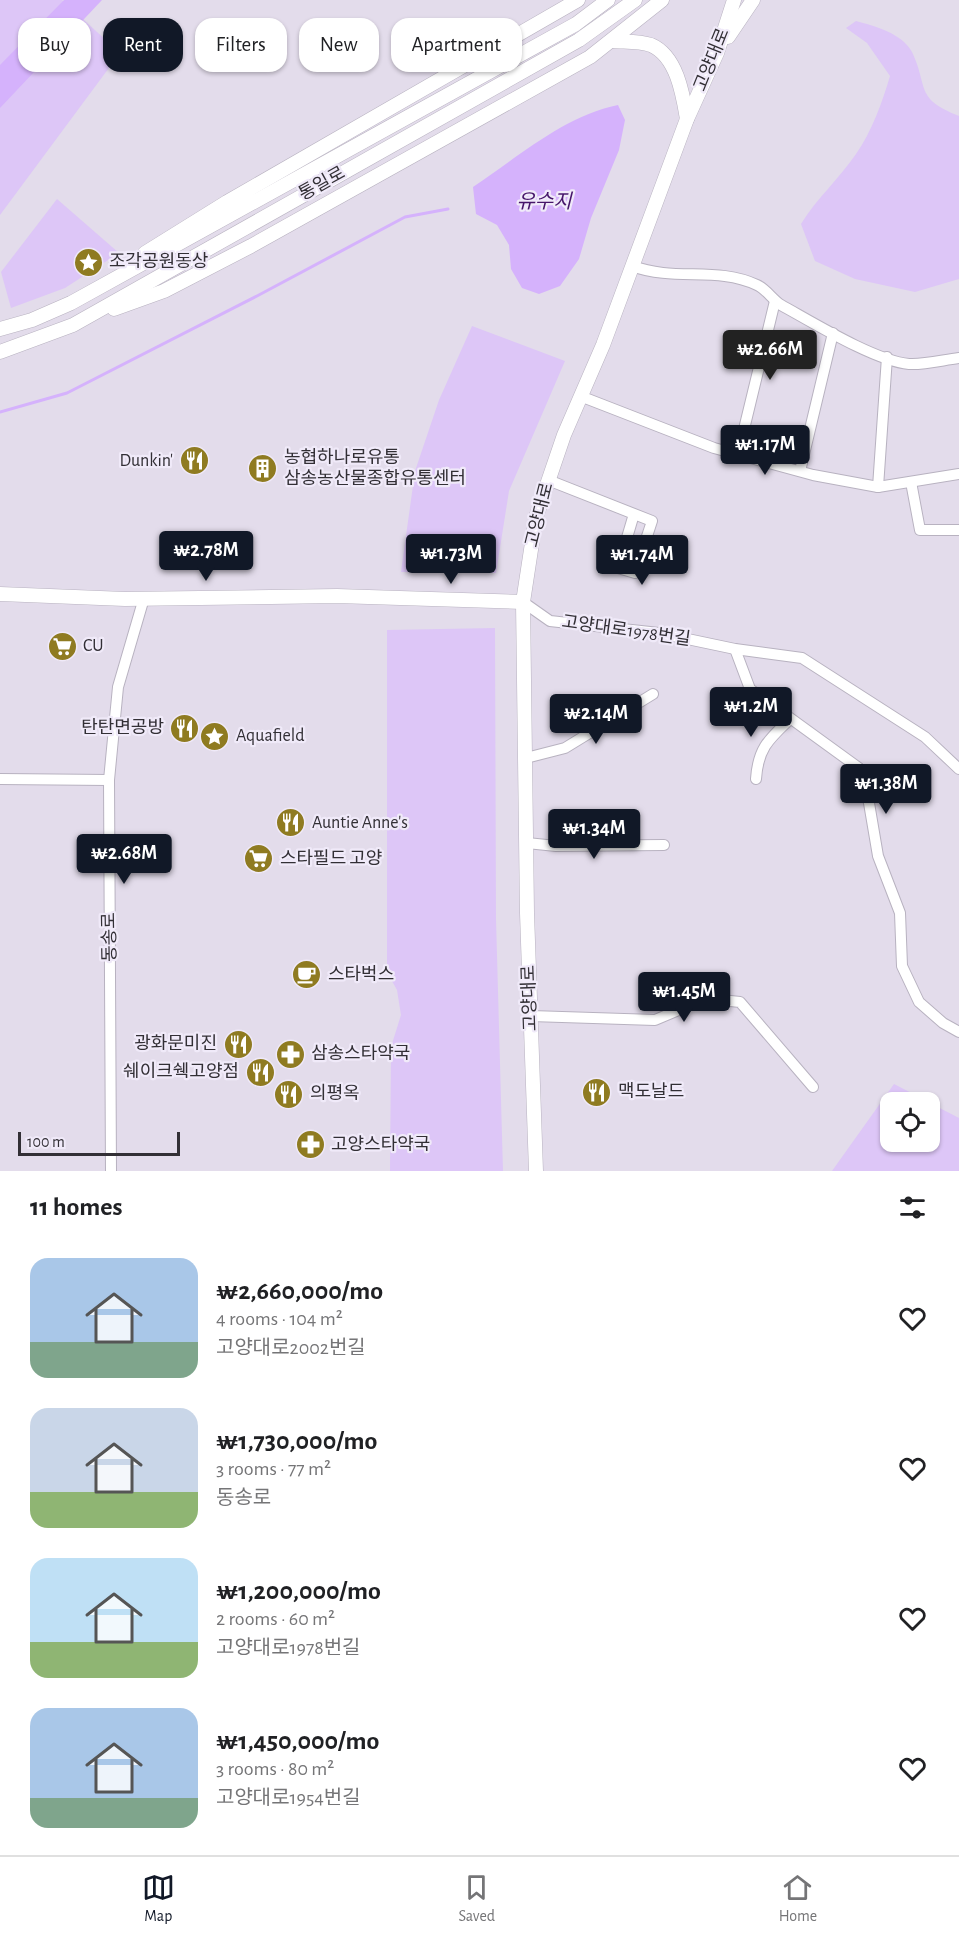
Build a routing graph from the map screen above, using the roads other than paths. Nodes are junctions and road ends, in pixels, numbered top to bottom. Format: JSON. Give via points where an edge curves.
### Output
{"nodes":[{"id":1,"x":578,"y":0,"type":"edge"},
{"id":2,"x":608,"y":0,"type":"edge"},
{"id":3,"x":636,"y":0,"type":"edge"},
{"id":4,"x":662,"y":0,"type":"edge"},
{"id":5,"x":734,"y":0,"type":"edge"},
{"id":6,"x":753,"y":0,"type":"edge"},
{"id":7,"x":613,"y":41,"type":"junction"},
{"id":8,"x":717,"y":53,"type":"junction"},
{"id":9,"x":687,"y":119,"type":"junction"},
{"id":10,"x":632,"y":266,"type":"junction"},
{"id":11,"x":775,"y":301,"type":"junction"},
{"id":12,"x":70,"y":303,"type":"junction"},
{"id":13,"x":73,"y":325,"type":"junction"},
{"id":14,"x":0,"y":329,"type":"edge"},
{"id":15,"x":833,"y":333,"type":"junction"},
{"id":16,"x":0,"y":352,"type":"edge"},
{"id":17,"x":886,"y":357,"type":"junction"},
{"id":18,"x":959,"y":358,"type":"edge"},
{"id":19,"x":580,"y":396,"type":"junction"},
{"id":20,"x":738,"y":454,"type":"junction"},
{"id":21,"x":800,"y":471,"type":"junction"},
{"id":22,"x":959,"y":474,"type":"edge"},
{"id":23,"x":548,"y":480,"type":"junction"},
{"id":24,"x":911,"y":482,"type":"junction"},
{"id":25,"x":878,"y":487,"type":"junction"},
{"id":26,"x":634,"y":514,"type":"junction"},
{"id":27,"x":959,"y":530,"type":"edge"},
{"id":28,"x":0,"y":594,"type":"edge"},
{"id":29,"x":144,"y":598,"type":"junction"},
{"id":30,"x":523,"y":602,"type":"junction"},
{"id":31,"x":735,"y":649,"type":"junction"},
{"id":32,"x":653,"y":694,"type":"dead end"},
{"id":33,"x":790,"y":719,"type":"junction"},
{"id":34,"x":526,"y":758,"type":"junction"},
{"id":35,"x":959,"y":769,"type":"edge"},
{"id":36,"x":0,"y":778,"type":"edge"},
{"id":37,"x":756,"y":779,"type":"dead end"},
{"id":38,"x":109,"y":780,"type":"junction"},
{"id":39,"x":527,"y":843,"type":"junction"},
{"id":40,"x":664,"y":845,"type":"dead end"},
{"id":41,"x":531,"y":1016,"type":"junction"},
{"id":42,"x":959,"y":1032,"type":"edge"},
{"id":43,"x":813,"y":1087,"type":"dead end"},
{"id":44,"x":111,"y":1171,"type":"edge"},
{"id":45,"x":536,"y":1171,"type":"edge"}],
"edges":[{"from":1,"to":12,"type":"main road","via":[[227,202]]},
{"from":2,"to":12,"type":"main road","name":"통일로","via":[[576,24]]},
{"from":3,"to":13,"type":"main road","name":"통일로","via":[[579,40]]},
{"from":4,"to":7,"type":"main road"},
{"from":5,"to":8,"type":"main road","name":"고양대로"},
{"from":6,"to":8,"type":"main road"},
{"from":7,"to":9,"type":"main road","via":[[651,46],[659,51],[681,86]]},
{"from":7,"to":13,"type":"main road","via":[[251,246],[164,291]]},
{"from":8,"to":9,"type":"main road","name":"고양대로"},
{"from":9,"to":10,"type":"main road","name":"고양대로"},
{"from":10,"to":11,"type":"street","via":[[654,274],[726,274],[759,285]]},
{"from":10,"to":19,"type":"main road","name":"고양대로"},
{"from":11,"to":15,"type":"street"},
{"from":11,"to":20,"type":"street"},
{"from":12,"to":14,"type":"main road","name":"통일로"},
{"from":13,"to":16,"type":"main road","name":"통일로"},
{"from":15,"to":17,"type":"street"},
{"from":15,"to":21,"type":"street"},
{"from":17,"to":18,"type":"street","via":[[910,364]]},
{"from":17,"to":25,"type":"street"},
{"from":19,"to":20,"type":"street"},
{"from":19,"to":23,"type":"main road","name":"고양대로"},
{"from":20,"to":21,"type":"street"},
{"from":21,"to":25,"type":"street"},
{"from":22,"to":24,"type":"street"},
{"from":23,"to":26,"type":"street"},
{"from":23,"to":30,"type":"main road","name":"고양대로","via":[[536,517]]},
{"from":24,"to":25,"type":"street"},
{"from":24,"to":27,"type":"street","via":[[920,530]]},
{"from":26,"to":26,"type":"street","via":[[618,568],[635,573],[652,521]]},
{"from":28,"to":29,"type":"main road"},
{"from":29,"to":30,"type":"main road","via":[[337,596]]},
{"from":29,"to":38,"type":"street","name":"동송로","via":[[118,687]]},
{"from":30,"to":31,"type":"street","name":"고양대로1978번길","via":[[550,621],[659,633]]},
{"from":30,"to":34,"type":"main road","name":"고양대로"},
{"from":31,"to":33,"type":"street","via":[[750,689]]},
{"from":31,"to":35,"type":"street","name":"고양대로1978번길","via":[[802,658],[926,737]]},
{"from":32,"to":34,"type":"street","via":[[565,748]]},
{"from":33,"to":37,"type":"street","via":[[765,743]]},
{"from":33,"to":42,"type":"street","via":[[859,768],[879,856],[900,913],[902,966],[919,1002]]},
{"from":34,"to":39,"type":"main road","name":"고양대로"},
{"from":36,"to":38,"type":"street"},
{"from":38,"to":44,"type":"street","name":"동송로"},
{"from":39,"to":40,"type":"street"},
{"from":39,"to":41,"type":"main road","name":"고양대로"},
{"from":41,"to":43,"type":"street","via":[[655,1020],[695,1003],[740,1002]]},
{"from":41,"to":45,"type":"main road","name":"고양대로"}]}
